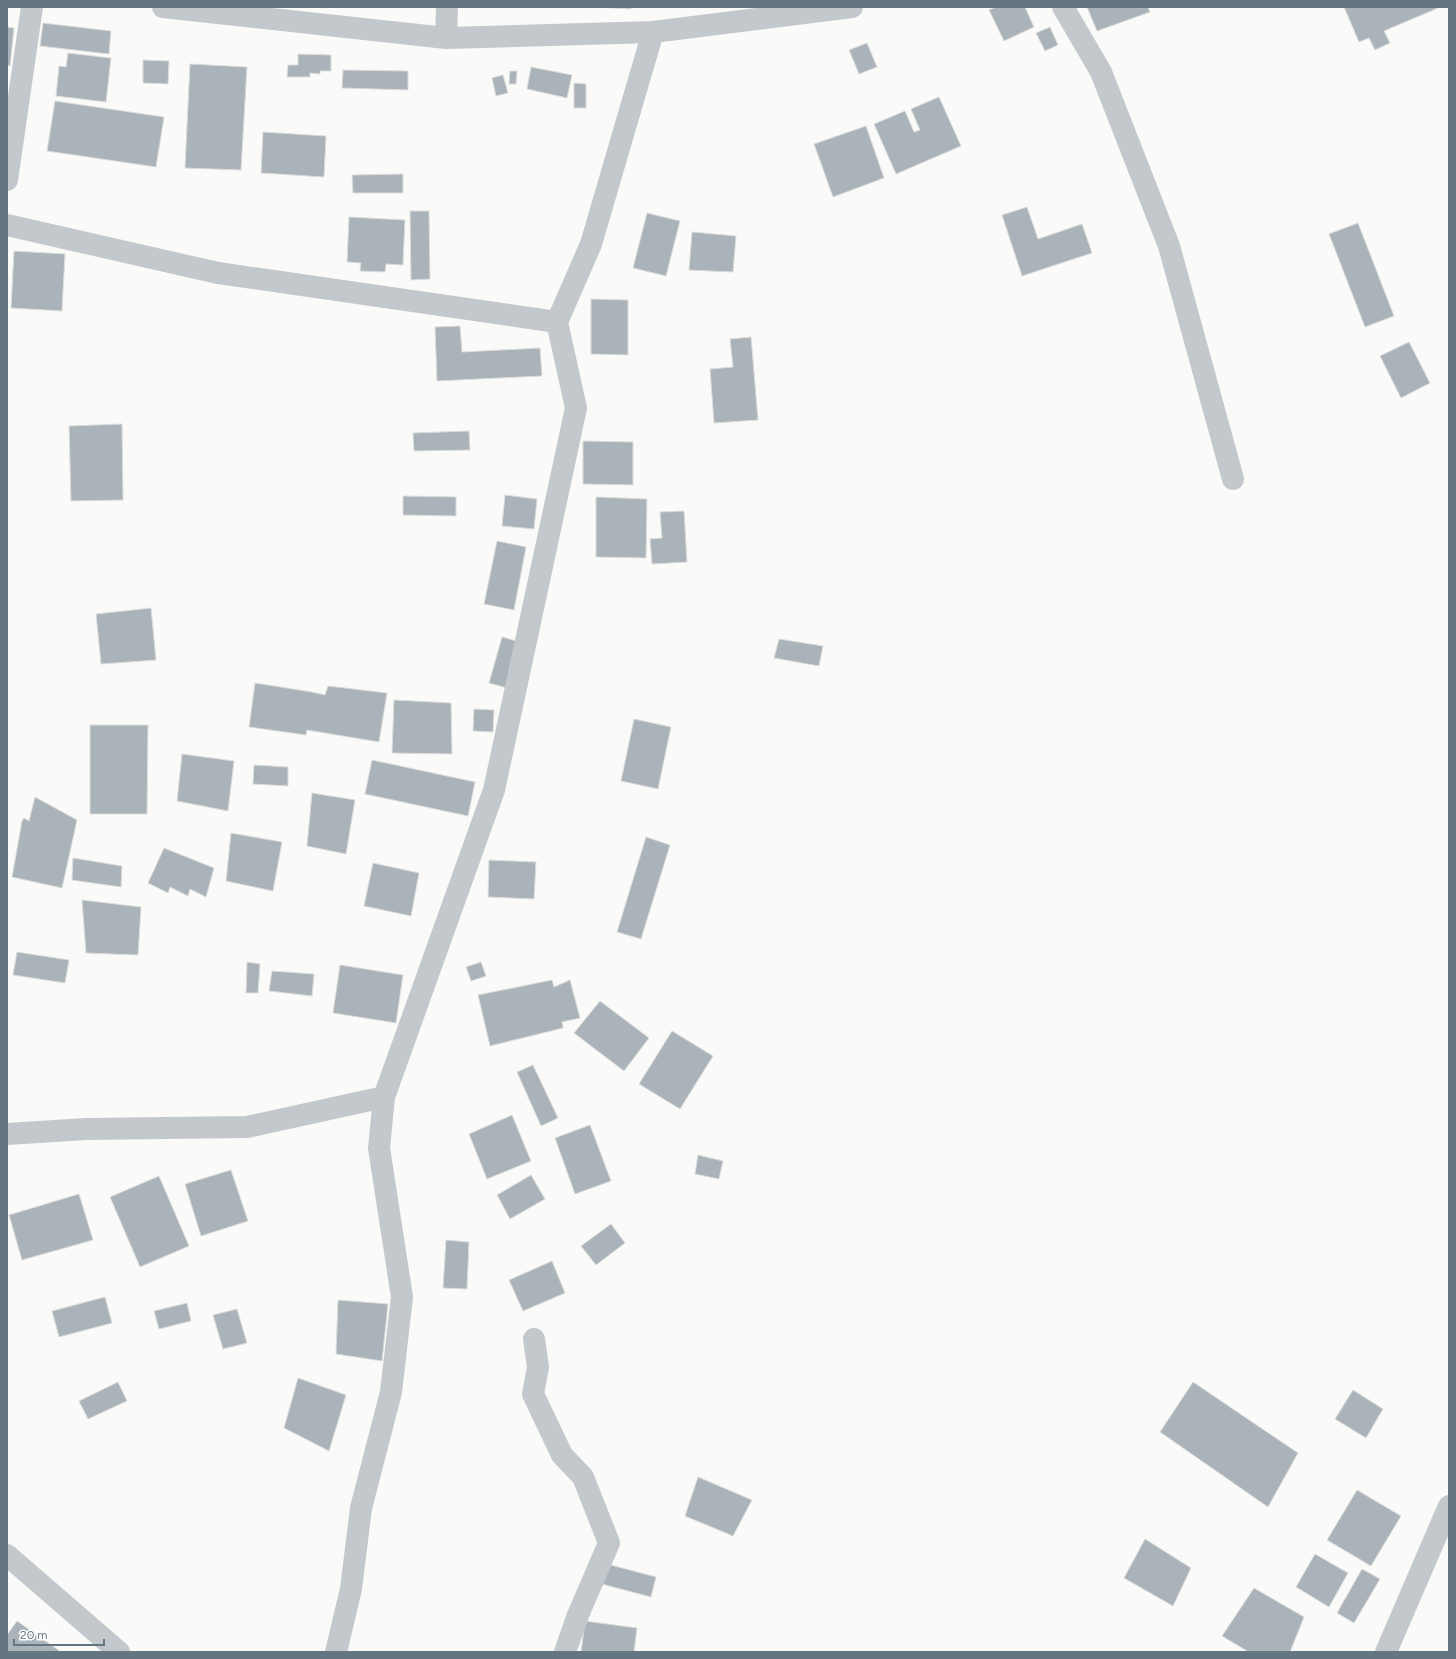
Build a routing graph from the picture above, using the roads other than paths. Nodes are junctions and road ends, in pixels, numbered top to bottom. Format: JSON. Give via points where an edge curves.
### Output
{"nodes":[{"id":1,"x":32,"y":7,"type":"edge"},
{"id":2,"x":163,"y":7,"type":"edge"},
{"id":3,"x":448,"y":7,"type":"edge"},
{"id":4,"x":852,"y":7,"type":"edge"},
{"id":5,"x":1063,"y":7,"type":"edge"},
{"id":6,"x":652,"y":32,"type":"junction"},
{"id":7,"x":446,"y":38,"type":"junction"},
{"id":8,"x":7,"y":180,"type":"edge"},
{"id":9,"x":7,"y":225,"type":"edge"},
{"id":10,"x":557,"y":322,"type":"junction"},
{"id":11,"x":1233,"y":479,"type":"dead end"},
{"id":12,"x":384,"y":1097,"type":"junction"},
{"id":13,"x":7,"y":1134,"type":"edge"},
{"id":14,"x":534,"y":1339,"type":"dead end"},
{"id":15,"x":1449,"y":1506,"type":"edge"},
{"id":16,"x":7,"y":1555,"type":"edge"},
{"id":17,"x":119,"y":1652,"type":"edge"},
{"id":18,"x":336,"y":1652,"type":"edge"},
{"id":19,"x":565,"y":1652,"type":"edge"},
{"id":20,"x":1386,"y":1652,"type":"edge"}],
"edges":[{"from":1,"to":8,"type":"street"},
{"from":2,"to":7,"type":"street"},
{"from":3,"to":7,"type":"street"},
{"from":4,"to":6,"type":"street"},
{"from":5,"to":11,"type":"street","via":[[1101,72],[1168,246]]},
{"from":6,"to":7,"type":"street"},
{"from":6,"to":10,"type":"street","via":[[591,244]]},
{"from":9,"to":10,"type":"street","via":[[218,273]]},
{"from":10,"to":12,"type":"street","via":[[576,408],[494,790]]},
{"from":12,"to":13,"type":"street","via":[[247,1127],[86,1129]]},
{"from":12,"to":18,"type":"street","via":[[379,1148],[402,1297],[391,1392],[361,1508],[351,1589]]},
{"from":14,"to":19,"type":"street","via":[[538,1367],[533,1394],[562,1455],[583,1477],[609,1543]]},
{"from":15,"to":20,"type":"street"},
{"from":16,"to":17,"type":"street"}]}
